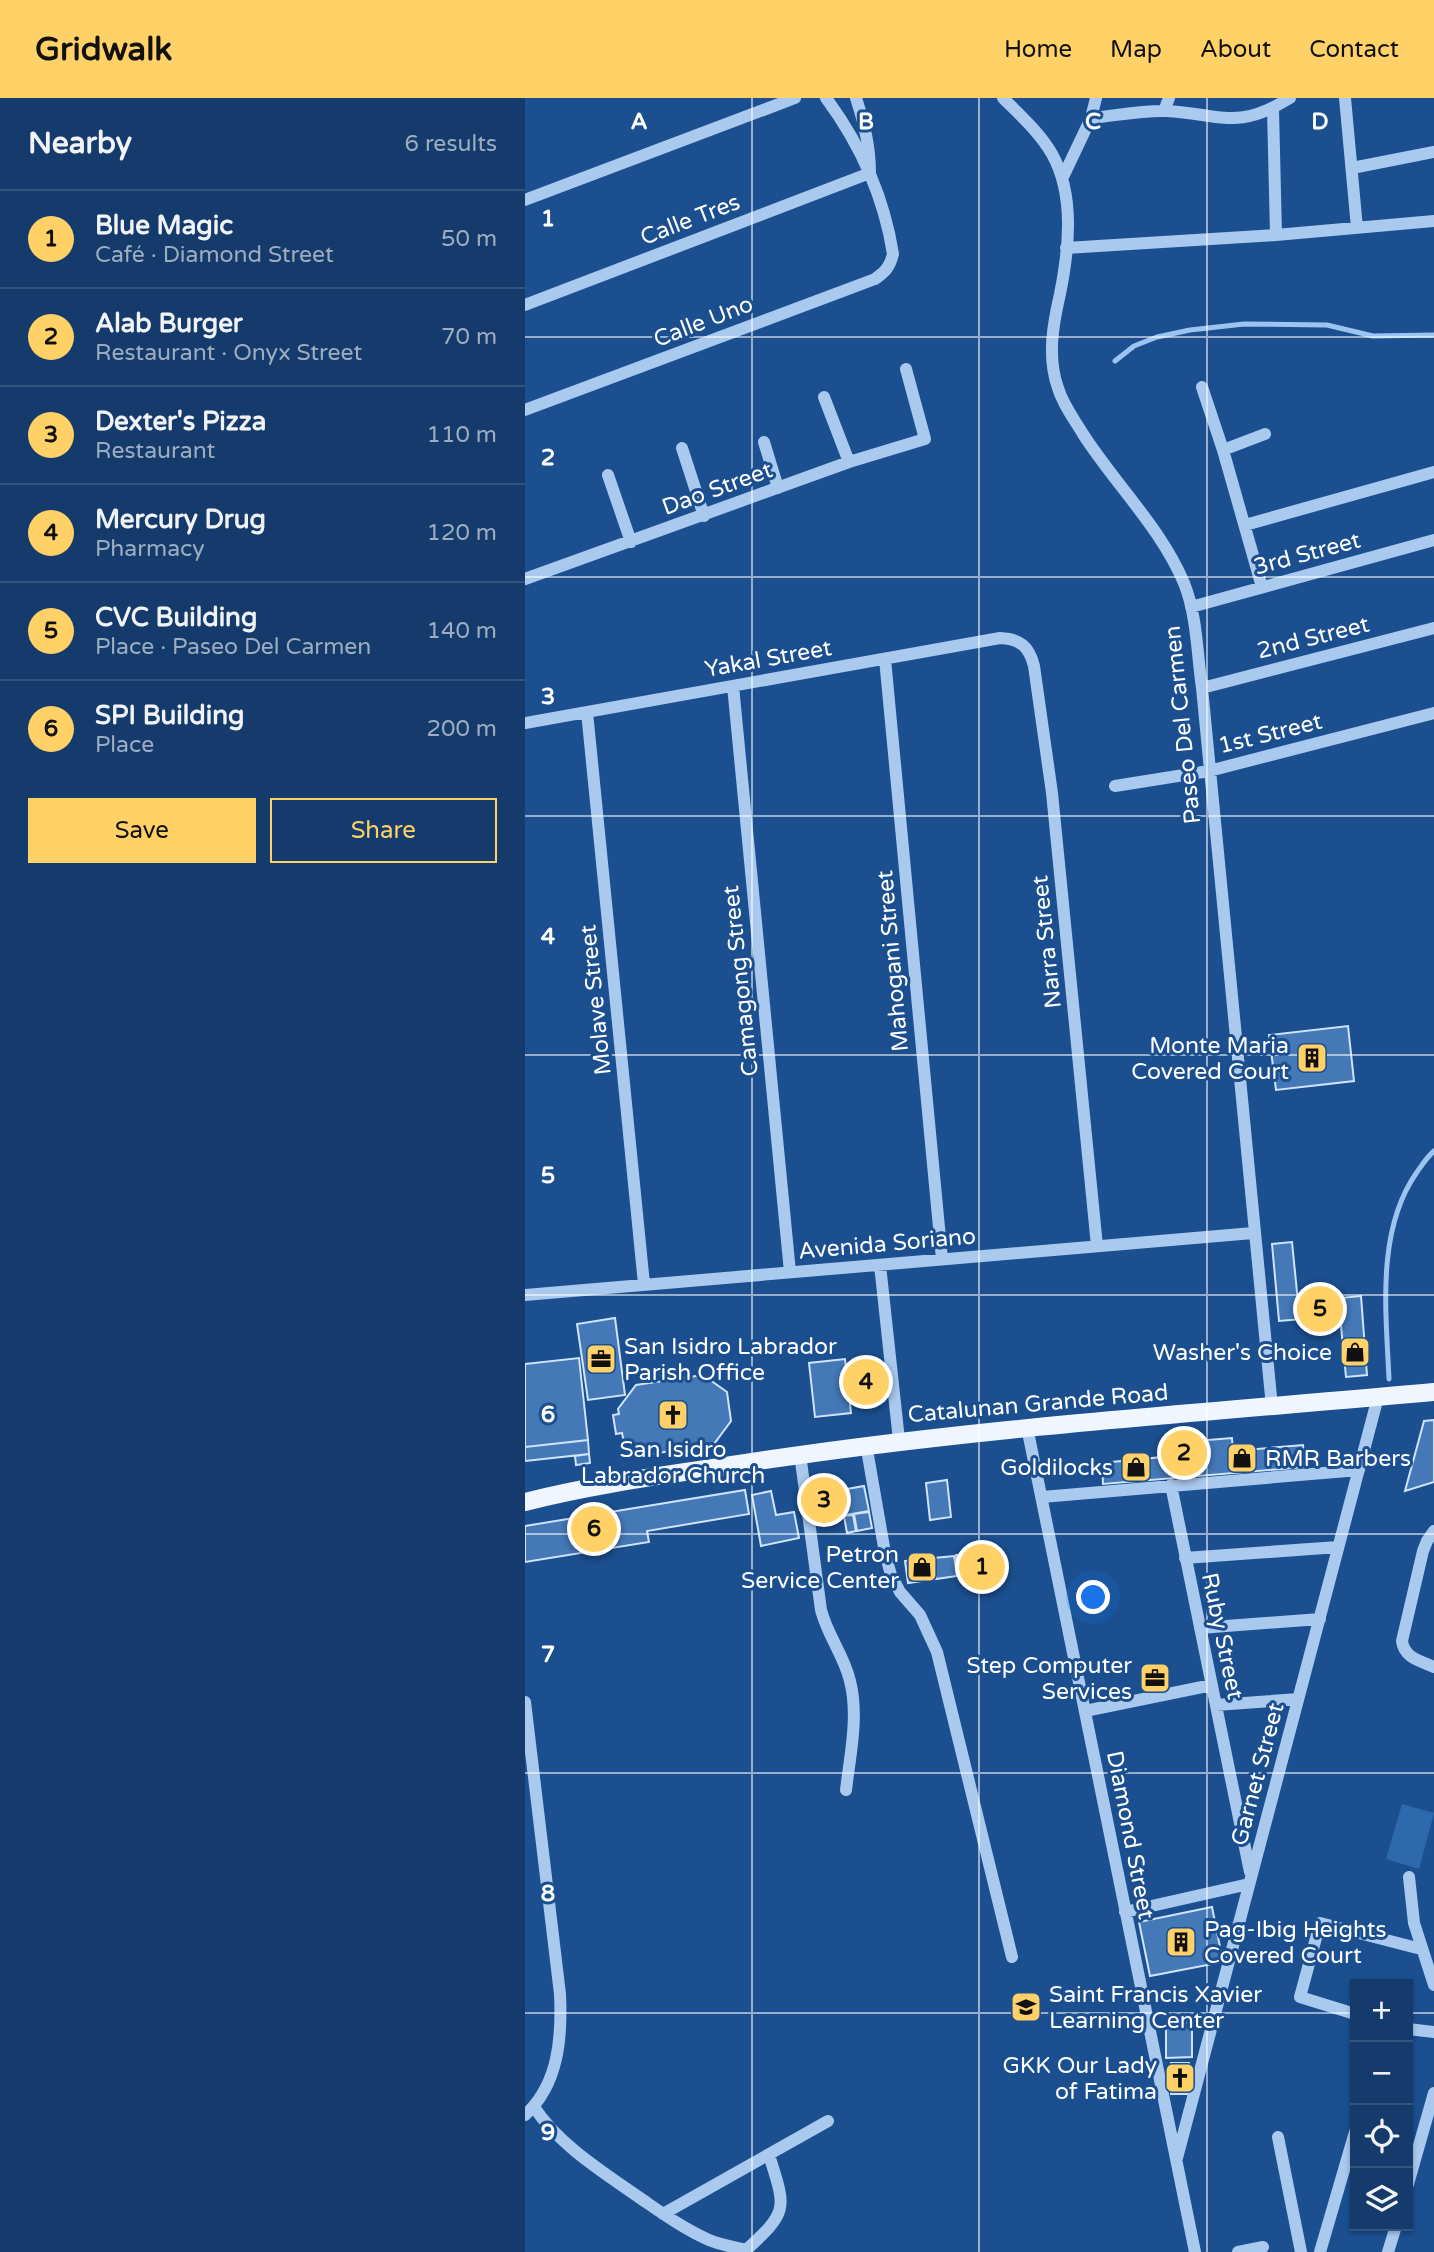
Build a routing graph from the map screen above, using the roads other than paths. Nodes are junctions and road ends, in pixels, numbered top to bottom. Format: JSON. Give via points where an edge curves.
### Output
{"nodes":[{"id":1,"x":795,"y":98,"type":"edge"},
{"id":2,"x":826,"y":98,"type":"edge"},
{"id":3,"x":856,"y":98,"type":"edge"},
{"id":4,"x":1003,"y":98,"type":"edge"},
{"id":5,"x":1096,"y":98,"type":"edge"},
{"id":6,"x":1169,"y":98,"type":"edge"},
{"id":7,"x":1290,"y":98,"type":"edge"},
{"id":8,"x":1345,"y":98,"type":"edge"},
{"id":9,"x":1272,"y":109,"type":"junction"},
{"id":10,"x":1164,"y":111,"type":"junction"},
{"id":11,"x":1091,"y":118,"type":"junction"},
{"id":12,"x":1434,"y":152,"type":"edge"},
{"id":13,"x":1352,"y":168,"type":"junction"},
{"id":14,"x":870,"y":173,"type":"junction"},
{"id":15,"x":1063,"y":177,"type":"junction"},
{"id":16,"x":525,"y":200,"type":"edge"},
{"id":17,"x":1434,"y":221,"type":"edge"},
{"id":18,"x":1357,"y":228,"type":"junction"},
{"id":19,"x":1276,"y":235,"type":"junction"},
{"id":20,"x":1066,"y":248,"type":"junction"},
{"id":21,"x":525,"y":304,"type":"edge"},
{"id":22,"x":906,"y":369,"type":"dead end"},
{"id":23,"x":1202,"y":387,"type":"dead end"},
{"id":24,"x":824,"y":397,"type":"dead end"},
{"id":25,"x":525,"y":410,"type":"edge"},
{"id":26,"x":1265,"y":434,"type":"dead end"},
{"id":27,"x":764,"y":442,"type":"dead end"},
{"id":28,"x":682,"y":448,"type":"dead end"},
{"id":29,"x":1223,"y":450,"type":"junction"},
{"id":30,"x":849,"y":462,"type":"junction"},
{"id":31,"x":1434,"y":472,"type":"edge"},
{"id":32,"x":608,"y":475,"type":"dead end"},
{"id":33,"x":778,"y":488,"type":"junction"},
{"id":34,"x":704,"y":516,"type":"junction"},
{"id":35,"x":1245,"y":525,"type":"junction"},
{"id":36,"x":1434,"y":540,"type":"edge"},
{"id":37,"x":631,"y":542,"type":"junction"},
{"id":38,"x":525,"y":579,"type":"edge"},
{"id":39,"x":1262,"y":587,"type":"junction"},
{"id":40,"x":1191,"y":607,"type":"junction"},
{"id":41,"x":1434,"y":628,"type":"edge"},
{"id":42,"x":1018,"y":641,"type":"joint"},
{"id":43,"x":885,"y":659,"type":"junction"},
{"id":44,"x":733,"y":686,"type":"junction"},
{"id":45,"x":1202,"y":688,"type":"junction"},
{"id":46,"x":587,"y":712,"type":"junction"},
{"id":47,"x":1434,"y":713,"type":"edge"},
{"id":48,"x":525,"y":723,"type":"edge"},
{"id":49,"x":1209,"y":771,"type":"junction"},
{"id":50,"x":1115,"y":786,"type":"dead end"},
{"id":51,"x":1254,"y":1233,"type":"junction"},
{"id":52,"x":1097,"y":1246,"type":"junction"},
{"id":53,"x":942,"y":1259,"type":"junction"},
{"id":54,"x":880,"y":1265,"type":"junction"},
{"id":55,"x":790,"y":1272,"type":"junction"},
{"id":56,"x":644,"y":1284,"type":"junction"},
{"id":57,"x":525,"y":1295,"type":"edge"},
{"id":58,"x":1434,"y":1392,"type":"edge"},
{"id":59,"x":1378,"y":1397,"type":"junction"},
{"id":60,"x":1272,"y":1407,"type":"junction"},
{"id":61,"x":1027,"y":1427,"type":"junction"},
{"id":62,"x":899,"y":1440,"type":"junction"},
{"id":63,"x":866,"y":1444,"type":"junction"},
{"id":64,"x":800,"y":1454,"type":"junction"},
{"id":65,"x":1359,"y":1470,"type":"junction"},
{"id":66,"x":1171,"y":1485,"type":"junction"},
{"id":67,"x":1042,"y":1497,"type":"junction"},
{"id":68,"x":525,"y":1502,"type":"edge"},
{"id":69,"x":1434,"y":1531,"type":"edge"},
{"id":70,"x":1338,"y":1547,"type":"junction"},
{"id":71,"x":1185,"y":1558,"type":"junction"},
{"id":72,"x":1320,"y":1619,"type":"junction"},
{"id":73,"x":1200,"y":1628,"type":"junction"},
{"id":74,"x":1434,"y":1667,"type":"edge"},
{"id":75,"x":1212,"y":1685,"type":"junction"},
{"id":76,"x":1298,"y":1699,"type":"junction"},
{"id":77,"x":525,"y":1702,"type":"edge"},
{"id":78,"x":1216,"y":1706,"type":"junction"},
{"id":79,"x":1085,"y":1711,"type":"junction"},
{"id":80,"x":846,"y":1790,"type":"dead end"},
{"id":81,"x":1409,"y":1877,"type":"dead end"},
{"id":82,"x":1250,"y":1881,"type":"junction"},
{"id":83,"x":1125,"y":1912,"type":"junction"},
{"id":84,"x":1421,"y":1949,"type":"junction"},
{"id":85,"x":1012,"y":1957,"type":"dead end"},
{"id":86,"x":1434,"y":1985,"type":"edge"},
{"id":87,"x":1350,"y":2012,"type":"edge"},
{"id":88,"x":1413,"y":2030,"type":"edge"},
{"id":89,"x":1434,"y":2032,"type":"edge"},
{"id":90,"x":1434,"y":2093,"type":"edge"},
{"id":91,"x":529,"y":2111,"type":"edge"},
{"id":92,"x":828,"y":2120,"type":"dead end"},
{"id":93,"x":1278,"y":2137,"type":"dead end"},
{"id":94,"x":1350,"y":2149,"type":"edge"},
{"id":95,"x":769,"y":2155,"type":"junction"},
{"id":96,"x":1176,"y":2161,"type":"junction"},
{"id":97,"x":1413,"y":2168,"type":"edge"},
{"id":98,"x":663,"y":2214,"type":"junction"},
{"id":99,"x":1394,"y":2231,"type":"edge"},
{"id":100,"x":711,"y":2247,"type":"edge"},
{"id":101,"x":1263,"y":2247,"type":"dead end"},
{"id":102,"x":746,"y":2251,"type":"edge"},
{"id":103,"x":1195,"y":2252,"type":"edge"},
{"id":104,"x":1238,"y":2252,"type":"edge"},
{"id":105,"x":1301,"y":2252,"type":"edge"},
{"id":106,"x":1319,"y":2252,"type":"edge"},
{"id":107,"x":1388,"y":2252,"type":"edge"}],
"edges":[{"from":1,"to":16,"type":"street"},
{"from":2,"to":14,"type":"street"},
{"from":3,"to":14,"type":"street","via":[[867,133]]},
{"from":4,"to":15,"type":"street","name":"Paseo Del Carmen","via":[[1051,152]]},
{"from":5,"to":11,"type":"street"},
{"from":6,"to":10,"type":"street"},
{"from":7,"to":9,"type":"street"},
{"from":8,"to":13,"type":"street"},
{"from":9,"to":10,"type":"street","via":[[1237,119]]},
{"from":9,"to":19,"type":"street"},
{"from":10,"to":11,"type":"street"},
{"from":11,"to":15,"type":"street"},
{"from":12,"to":13,"type":"street"},
{"from":13,"to":18,"type":"street"},
{"from":14,"to":21,"type":"street","name":"Calle Tres"},
{"from":14,"to":25,"type":"street","name":"Calle Uno","via":[[893,254],[884,273]]},
{"from":15,"to":20,"type":"street","name":"Paseo Del Carmen"},
{"from":17,"to":18,"type":"street"},
{"from":18,"to":19,"type":"street"},
{"from":19,"to":20,"type":"street"},
{"from":20,"to":40,"type":"street","name":"Paseo Del Carmen","via":[[1053,335],[1057,386],[1093,449],[1168,552]]},
{"from":22,"to":30,"type":"street","name":"Dao Street","via":[[925,439]]},
{"from":23,"to":29,"type":"street"},
{"from":24,"to":30,"type":"street"},
{"from":26,"to":29,"type":"street"},
{"from":27,"to":33,"type":"street"},
{"from":28,"to":34,"type":"street"},
{"from":29,"to":35,"type":"street"},
{"from":30,"to":33,"type":"street","name":"Dao Street"},
{"from":31,"to":35,"type":"street"},
{"from":32,"to":37,"type":"street"},
{"from":33,"to":34,"type":"street","name":"Dao Street"},
{"from":34,"to":37,"type":"street","name":"Dao Street"},
{"from":35,"to":39,"type":"street"},
{"from":36,"to":39,"type":"street","name":"3rd Street"},
{"from":37,"to":38,"type":"street","name":"Dao Street"},
{"from":39,"to":40,"type":"street","name":"3rd Street"},
{"from":40,"to":45,"type":"street","name":"Paseo Del Carmen"},
{"from":41,"to":45,"type":"street","name":"2nd Street"},
{"from":42,"to":43,"type":"street","name":"Yakal Street","via":[[1000,638]]},
{"from":42,"to":52,"type":"street","name":"Narra Street","via":[[1031,654],[1034,666],[1052,793]]},
{"from":43,"to":44,"type":"street","name":"Yakal Street"},
{"from":43,"to":53,"type":"street","name":"Mahogani Street"},
{"from":44,"to":46,"type":"street","name":"Yakal Street"},
{"from":44,"to":55,"type":"street","name":"Camagong Street"},
{"from":45,"to":49,"type":"street","name":"Paseo Del Carmen"},
{"from":46,"to":48,"type":"street","name":"Yakal Street"},
{"from":46,"to":56,"type":"street","name":"Molave Street"},
{"from":47,"to":49,"type":"street","name":"1st Street"},
{"from":49,"to":50,"type":"street","name":"1st Street"},
{"from":49,"to":51,"type":"street","name":"Paseo Del Carmen"},
{"from":51,"to":52,"type":"street","name":"Avenida Soriano"},
{"from":51,"to":60,"type":"street","name":"Paseo Del Carmen"},
{"from":52,"to":53,"type":"street","name":"Avenida Soriano"},
{"from":53,"to":54,"type":"street","name":"Avenida Soriano"},
{"from":54,"to":55,"type":"street","name":"Avenida Soriano"},
{"from":54,"to":62,"type":"street"},
{"from":55,"to":56,"type":"street","name":"Avenida Soriano"},
{"from":56,"to":57,"type":"street","name":"Avenida Soriano"},
{"from":58,"to":59,"type":"main road","name":"Catalunan Grande Road"},
{"from":59,"to":60,"type":"main road","name":"Catalunan Grande Road"},
{"from":59,"to":65,"type":"street","name":"Garnet Street"},
{"from":60,"to":61,"type":"main road","name":"Catalunan Grande Road"},
{"from":61,"to":62,"type":"main road","name":"Catalunan Grande Road"},
{"from":61,"to":67,"type":"street","name":"Diamond Street"},
{"from":62,"to":63,"type":"main road","name":"Catalunan Grande Road"},
{"from":63,"to":64,"type":"main road","name":"Catalunan Grande Road"},
{"from":63,"to":85,"type":"street","via":[[891,1575],[920,1615],[937,1652]]},
{"from":64,"to":68,"type":"main road","name":"Catalunan Grande Road","via":[[602,1485]]},
{"from":64,"to":80,"type":"street","via":[[821,1610],[851,1682],[854,1708]]},
{"from":65,"to":66,"type":"street"},
{"from":65,"to":70,"type":"street","name":"Garnet Street"},
{"from":66,"to":67,"type":"street"},
{"from":66,"to":71,"type":"street","name":"Ruby Street"},
{"from":67,"to":79,"type":"street","name":"Diamond Street"},
{"from":69,"to":74,"type":"street","via":[[1423,1551],[1402,1642],[1410,1656]]},
{"from":70,"to":71,"type":"street"},
{"from":70,"to":72,"type":"street","name":"Garnet Street"},
{"from":71,"to":73,"type":"street","name":"Ruby Street"},
{"from":72,"to":73,"type":"street"},
{"from":72,"to":76,"type":"street","name":"Garnet Street"},
{"from":73,"to":75,"type":"street","name":"Ruby Street"},
{"from":75,"to":78,"type":"street","name":"Ruby Street"},
{"from":75,"to":79,"type":"street"},
{"from":76,"to":78,"type":"street"},
{"from":76,"to":82,"type":"street","name":"Garnet Street"},
{"from":77,"to":91,"type":"street","via":[[562,2023],[546,2088]]},
{"from":78,"to":82,"type":"street","name":"Ruby Street"},
{"from":79,"to":83,"type":"street","name":"Diamond Street"},
{"from":81,"to":84,"type":"street"},
{"from":82,"to":83,"type":"street"},
{"from":82,"to":96,"type":"street","name":"Garnet Street"},
{"from":83,"to":96,"type":"street","name":"Diamond Street"},
{"from":84,"to":86,"type":"street"},
{"from":84,"to":87,"type":"street","via":[[1321,1923],[1300,1997]]},
{"from":88,"to":89,"type":"street"},
{"from":90,"to":97,"type":"street"},
{"from":91,"to":98,"type":"street","via":[[603,2173]]},
{"from":92,"to":95,"type":"street"},
{"from":93,"to":105,"type":"street"},
{"from":94,"to":106,"type":"street"},
{"from":95,"to":98,"type":"street"},
{"from":95,"to":102,"type":"street","via":[[781,2207],[772,2227]]},
{"from":96,"to":103,"type":"street","name":"Diamond Street"},
{"from":98,"to":100,"type":"street"},
{"from":99,"to":107,"type":"street"},
{"from":100,"to":102,"type":"street"},
{"from":101,"to":104,"type":"street"}]}
